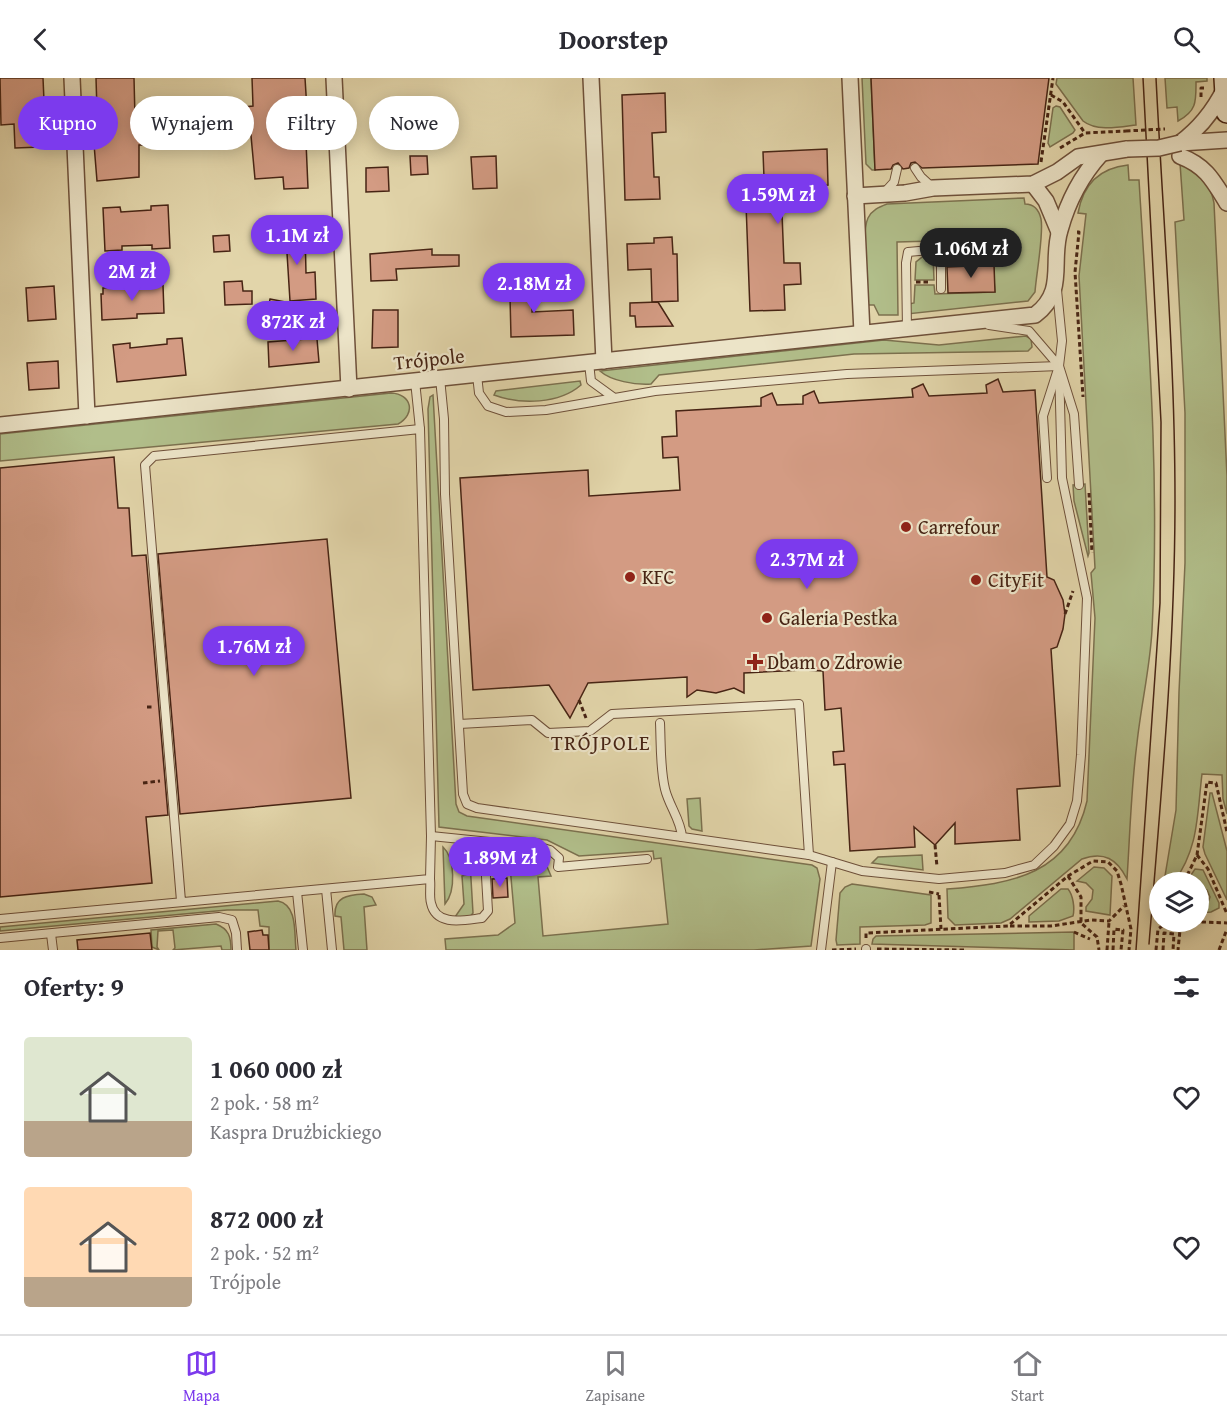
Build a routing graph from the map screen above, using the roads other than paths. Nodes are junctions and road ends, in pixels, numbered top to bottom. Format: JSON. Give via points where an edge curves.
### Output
{"nodes":[{"id":1,"x":72,"y":78,"type":"edge"},
{"id":2,"x":334,"y":78,"type":"edge"},
{"id":3,"x":591,"y":78,"type":"edge"},
{"id":4,"x":850,"y":78,"type":"edge"},
{"id":5,"x":1226,"y":82,"type":"edge"},
{"id":6,"x":1227,"y":112,"type":"edge"},
{"id":7,"x":1227,"y":140,"type":"edge"},
{"id":8,"x":1180,"y":149,"type":"junction"},
{"id":9,"x":1101,"y":154,"type":"junction"},
{"id":10,"x":915,"y":168,"type":"dead end"},
{"id":11,"x":897,"y":169,"type":"dead end"},
{"id":12,"x":1033,"y":184,"type":"junction"},
{"id":13,"x":933,"y":188,"type":"junction"},
{"id":14,"x":883,"y":195,"type":"junction"},
{"id":15,"x":855,"y":196,"type":"junction"},
{"id":16,"x":1227,"y":203,"type":"edge"},
{"id":17,"x":1059,"y":232,"type":"junction"},
{"id":18,"x":999,"y":246,"type":"dead end"},
{"id":19,"x":941,"y":249,"type":"junction"},
{"id":20,"x":1056,"y":280,"type":"junction"},
{"id":21,"x":941,"y":289,"type":"dead end"},
{"id":22,"x":973,"y":322,"type":"junction"},
{"id":23,"x":907,"y":330,"type":"junction"},
{"id":24,"x":862,"y":333,"type":"junction"},
{"id":25,"x":596,"y":362,"type":"junction"},
{"id":26,"x":1059,"y":366,"type":"junction"},
{"id":27,"x":477,"y":375,"type":"junction"},
{"id":28,"x":440,"y":378,"type":"junction"},
{"id":29,"x":416,"y":381,"type":"junction"},
{"id":30,"x":349,"y":389,"type":"junction"},
{"id":31,"x":613,"y":397,"type":"junction"},
{"id":32,"x":87,"y":416,"type":"junction"},
{"id":33,"x":0,"y":425,"type":"edge"},
{"id":34,"x":420,"y":429,"type":"junction"},
{"id":35,"x":1047,"y":478,"type":"dead end"},
{"id":36,"x":1079,"y":484,"type":"dead end"},
{"id":37,"x":660,"y":723,"type":"dead end"},
{"id":38,"x":459,"y":724,"type":"junction"},
{"id":39,"x":431,"y":836,"type":"junction"},
{"id":40,"x":682,"y":837,"type":"junction"},
{"id":41,"x":484,"y":842,"type":"junction"},
{"id":42,"x":809,"y":855,"type":"junction"},
{"id":43,"x":647,"y":859,"type":"dead end"},
{"id":44,"x":832,"y":862,"type":"junction"},
{"id":45,"x":430,"y":879,"type":"junction"},
{"id":46,"x":326,"y":889,"type":"junction"},
{"id":47,"x":297,"y":892,"type":"junction"},
{"id":48,"x":181,"y":901,"type":"junction"},
{"id":49,"x":0,"y":919,"type":"edge"},
{"id":50,"x":51,"y":934,"type":"junction"},
{"id":51,"x":0,"y":938,"type":"edge"},
{"id":52,"x":53,"y":950,"type":"edge"},
{"id":53,"x":237,"y":950,"type":"edge"},
{"id":54,"x":303,"y":950,"type":"edge"},
{"id":55,"x":332,"y":950,"type":"edge"},
{"id":56,"x":821,"y":950,"type":"edge"}],
"edges":[{"from":1,"to":32,"type":"street"},
{"from":2,"to":30,"type":"street"},
{"from":3,"to":25,"type":"street"},
{"from":4,"to":15,"type":"street"},
{"from":5,"to":6,"type":"street"},
{"from":5,"to":8,"type":"street","via":[[1214,110]]},
{"from":7,"to":8,"type":"street"},
{"from":8,"to":9,"type":"street","bridge":true,"via":[[1127,149]]},
{"from":8,"to":16,"type":"street","via":[[1209,175]]},
{"from":9,"to":12,"type":"street","via":[[1078,157]]},
{"from":9,"to":17,"type":"street","via":[[1082,177]]},
{"from":10,"to":13,"type":"lane"},
{"from":11,"to":14,"type":"lane","via":[[894,182]]},
{"from":12,"to":13,"type":"street"},
{"from":12,"to":17,"type":"street","via":[[1046,201]]},
{"from":13,"to":14,"type":"street"},
{"from":14,"to":15,"type":"street"},
{"from":15,"to":24,"type":"street"},
{"from":17,"to":20,"type":"street","name":"Trójpole"},
{"from":18,"to":19,"type":"lane"},
{"from":19,"to":21,"type":"lane"},
{"from":19,"to":23,"type":"lane","via":[[908,252]]},
{"from":20,"to":22,"type":"street","name":"Trójpole","via":[[1052,296],[1035,315]]},
{"from":20,"to":26,"type":"lane","via":[[1062,341]]},
{"from":22,"to":23,"type":"street","name":"Trójpole"},
{"from":22,"to":26,"type":"lane","via":[[1029,331]]},
{"from":23,"to":24,"type":"street","name":"Trójpole"},
{"from":24,"to":25,"type":"street","name":"Trójpole"},
{"from":25,"to":27,"type":"street","name":"Trójpole"},
{"from":25,"to":31,"type":"lane","via":[[591,381]]},
{"from":26,"to":31,"type":"lane","via":[[848,374]]},
{"from":26,"to":35,"type":"lane","via":[[1043,416]]},
{"from":26,"to":36,"type":"lane","via":[[1074,414]]},
{"from":26,"to":44,"type":"lane","via":[[1062,478],[1087,598],[1081,755],[1077,801],[1070,824],[1034,865],[1005,873],[939,879],[862,871]]},
{"from":27,"to":28,"type":"street","name":"Trójpole"},
{"from":27,"to":31,"type":"lane","via":[[479,393],[488,406],[506,412],[546,410]]},
{"from":28,"to":29,"type":"street","name":"Trójpole"},
{"from":28,"to":38,"type":"lane"},
{"from":29,"to":30,"type":"street","name":"Trójpole"},
{"from":29,"to":34,"type":"lane"},
{"from":30,"to":32,"type":"street","name":"Trójpole"},
{"from":32,"to":33,"type":"street","name":"Trójpole"},
{"from":34,"to":39,"type":"lane"},
{"from":34,"to":48,"type":"lane","via":[[154,456],[145,465]]},
{"from":37,"to":40,"type":"lane","via":[[664,785]]},
{"from":38,"to":40,"type":"lane","via":[[463,794],[472,807]]},
{"from":38,"to":42,"type":"lane","via":[[532,720],[548,733],[590,730],[612,714],[799,704]]},
{"from":39,"to":41,"type":"lane"},
{"from":39,"to":45,"type":"lane"},
{"from":40,"to":42,"type":"lane"},
{"from":41,"to":43,"type":"lane","via":[[550,850],[559,858],[558,867]]},
{"from":41,"to":45,"type":"lane","via":[[488,912],[482,918],[446,921],[431,904]]},
{"from":42,"to":44,"type":"lane"},
{"from":44,"to":56,"type":"lane"},
{"from":45,"to":46,"type":"lane"},
{"from":46,"to":47,"type":"lane"},
{"from":46,"to":55,"type":"lane"},
{"from":47,"to":48,"type":"lane"},
{"from":47,"to":54,"type":"lane"},
{"from":48,"to":49,"type":"lane"},
{"from":50,"to":51,"type":"lane"},
{"from":50,"to":52,"type":"lane"},
{"from":50,"to":53,"type":"lane","via":[[219,917],[232,920]]}]}
